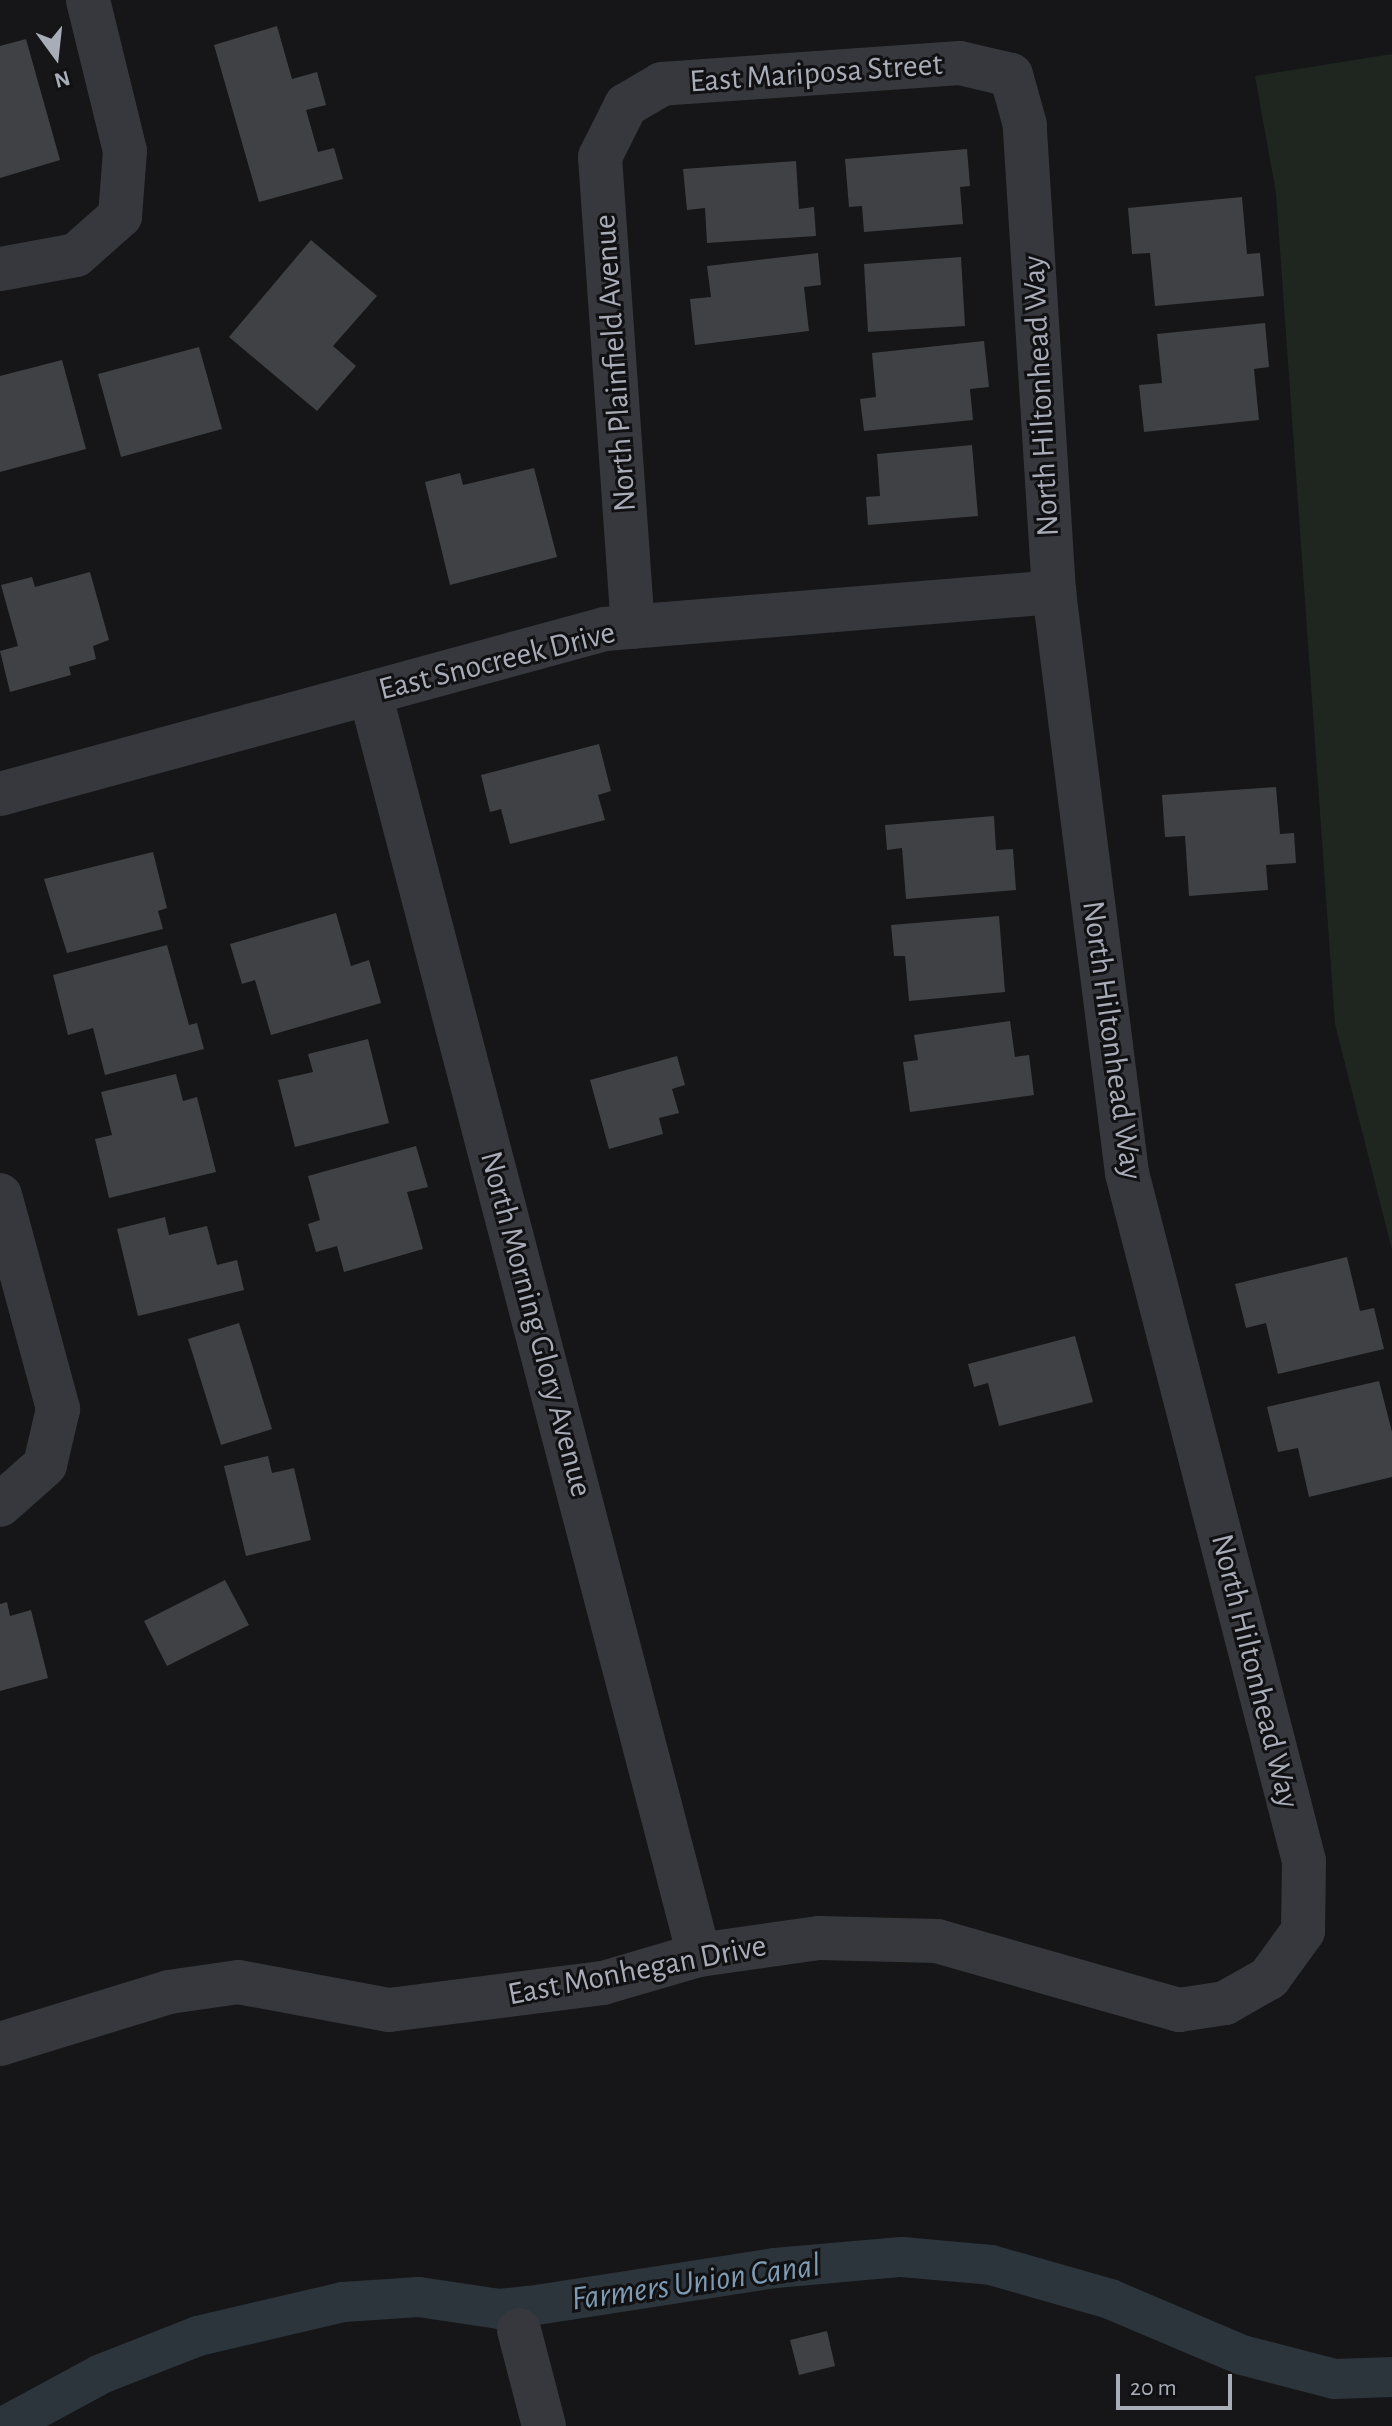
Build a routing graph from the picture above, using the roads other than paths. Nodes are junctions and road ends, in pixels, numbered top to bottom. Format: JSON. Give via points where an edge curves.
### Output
{"nodes":[{"id":1,"x":88,"y":0,"type":"edge"},
{"id":2,"x":1011,"y":75,"type":"joint"},
{"id":3,"x":626,"y":105,"type":"joint"},
{"id":4,"x":0,"y":269,"type":"edge"},
{"id":5,"x":1054,"y":592,"type":"junction"},
{"id":6,"x":633,"y":627,"type":"junction"},
{"id":7,"x":370,"y":693,"type":"junction"},
{"id":8,"x":0,"y":794,"type":"edge"},
{"id":9,"x":0,"y":1195,"type":"edge"},
{"id":10,"x":0,"y":1505,"type":"edge"},
{"id":11,"x":699,"y":1955,"type":"junction"},
{"id":12,"x":1269,"y":1978,"type":"joint"},
{"id":13,"x":0,"y":2044,"type":"edge"},
{"id":14,"x":519,"y":2330,"type":"dead end"},
{"id":15,"x":544,"y":2426,"type":"edge"}],
"edges":[{"from":1,"to":4,"type":"street","via":[[125,151],[120,216],[76,255]]},
{"from":2,"to":3,"type":"street","name":"East Mariposa Street","via":[[960,63],[662,84]]},
{"from":2,"to":5,"type":"street","name":"North Hiltonhead Way","via":[[1025,125]]},
{"from":3,"to":6,"type":"street","name":"North Plainfield Avenue","via":[[600,157]]},
{"from":5,"to":6,"type":"street","name":"East Snocreek Drive"},
{"from":5,"to":12,"type":"street","name":"North Hiltonhead Way","via":[[1127,1173],[1304,1861],[1303,1931]]},
{"from":6,"to":7,"type":"street","name":"East Snocreek Drive"},
{"from":7,"to":8,"type":"street","name":"East Snocreek Drive"},
{"from":7,"to":11,"type":"street","name":"North Morning Glory Avenue"},
{"from":9,"to":10,"type":"street","via":[[58,1409],[45,1465]]},
{"from":11,"to":12,"type":"street","name":"East Monhegan Drive","via":[[819,1938],[937,1941],[1179,2010],[1225,2003]]},
{"from":11,"to":13,"type":"street","name":"East Monhegan Drive","via":[[603,1983],[389,2010],[238,1982],[169,1992]]},
{"from":14,"to":15,"type":"street"}]}
